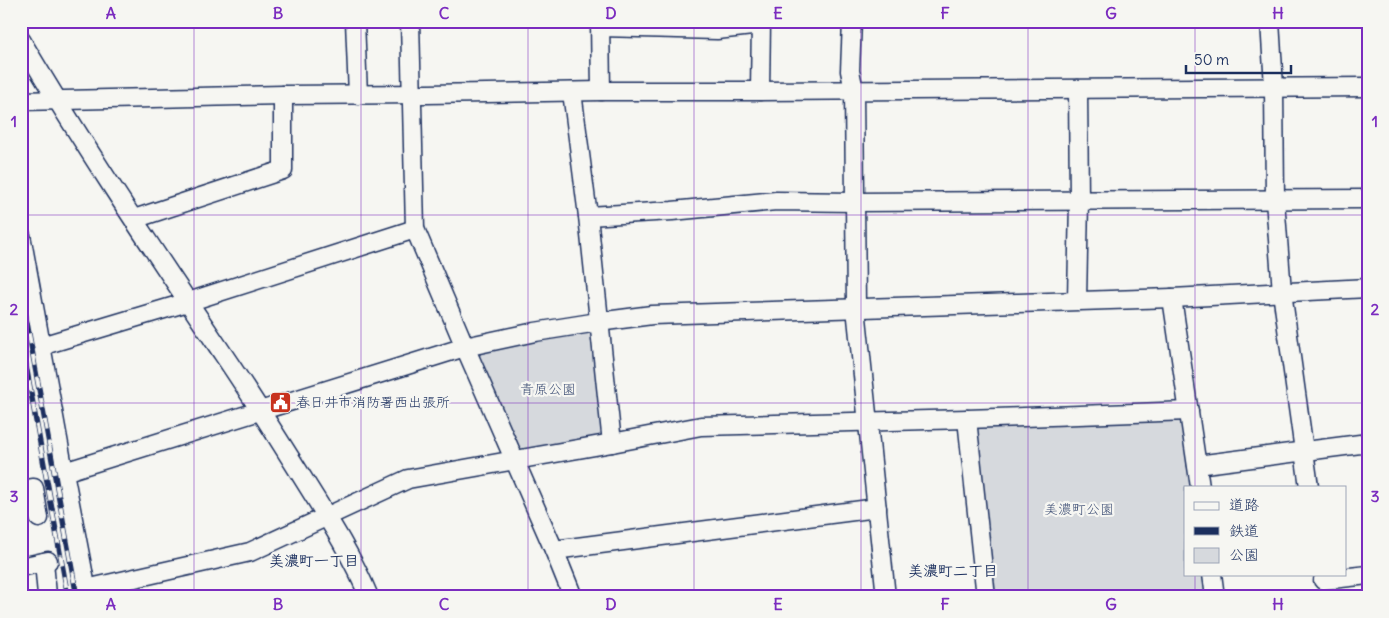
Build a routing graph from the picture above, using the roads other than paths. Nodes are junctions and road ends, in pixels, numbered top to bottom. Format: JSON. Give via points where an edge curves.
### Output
{"nodes":[{"id":1,"x":355,"y":21,"type":"edge"},
{"id":2,"x":410,"y":21,"type":"edge"},
{"id":3,"x":852,"y":21,"type":"edge"},
{"id":4,"x":1270,"y":21,"type":"edge"},
{"id":5,"x":761,"y":23,"type":"edge"},
{"id":6,"x":600,"y":24,"type":"edge"},
{"id":7,"x":21,"y":40,"type":"edge"},
{"id":8,"x":1274,"y":87,"type":"junction"},
{"id":9,"x":1368,"y":87,"type":"edge"},
{"id":10,"x":1078,"y":89,"type":"junction"},
{"id":11,"x":854,"y":90,"type":"junction"},
{"id":12,"x":601,"y":91,"type":"junction"},
{"id":13,"x":760,"y":91,"type":"junction"},
{"id":14,"x":572,"y":92,"type":"junction"},
{"id":15,"x":412,"y":94,"type":"junction"},
{"id":16,"x":283,"y":95,"type":"junction"},
{"id":17,"x":358,"y":95,"type":"junction"},
{"id":18,"x":21,"y":101,"type":"edge"},
{"id":19,"x":57,"y":101,"type":"junction"},
{"id":20,"x":1368,"y":199,"type":"edge"},
{"id":21,"x":1275,"y":200,"type":"junction"},
{"id":22,"x":1079,"y":201,"type":"junction"},
{"id":23,"x":854,"y":202,"type":"junction"},
{"id":24,"x":588,"y":216,"type":"junction"},
{"id":25,"x":134,"y":219,"type":"junction"},
{"id":26,"x":415,"y":229,"type":"junction"},
{"id":27,"x":21,"y":235,"type":"edge"},
{"id":28,"x":1368,"y":288,"type":"edge"},
{"id":29,"x":1282,"y":292,"type":"junction"},
{"id":30,"x":1172,"y":298,"type":"junction"},
{"id":31,"x":1077,"y":300,"type":"junction"},
{"id":32,"x":188,"y":302,"type":"junction"},
{"id":33,"x":856,"y":308,"type":"junction"},
{"id":34,"x":598,"y":322,"type":"junction"},
{"id":35,"x":41,"y":346,"type":"junction"},
{"id":36,"x":464,"y":347,"type":"junction"},
{"id":37,"x":262,"y":411,"type":"junction"},
{"id":38,"x":1189,"y":411,"type":"junction"},
{"id":39,"x":966,"y":419,"type":"junction"},
{"id":40,"x":868,"y":422,"type":"junction"},
{"id":41,"x":1368,"y":443,"type":"edge"},
{"id":42,"x":612,"y":444,"type":"junction"},
{"id":43,"x":1304,"y":450,"type":"junction"},
{"id":44,"x":514,"y":461,"type":"junction"},
{"id":45,"x":1197,"y":464,"type":"junction"},
{"id":46,"x":64,"y":472,"type":"junction"},
{"id":47,"x":1200,"y":486,"type":"edge"},
{"id":48,"x":1309,"y":486,"type":"edge"},
{"id":49,"x":21,"y":490,"type":"edge"},
{"id":50,"x":877,"y":508,"type":"junction"},
{"id":51,"x":327,"y":517,"type":"junction"},
{"id":52,"x":39,"y":518,"type":"dead end"},
{"id":53,"x":554,"y":550,"type":"junction"},
{"id":54,"x":21,"y":567,"type":"edge"},
{"id":55,"x":1368,"y":575,"type":"edge"},
{"id":56,"x":1212,"y":576,"type":"edge"},
{"id":57,"x":1323,"y":584,"type":"edge"},
{"id":58,"x":87,"y":593,"type":"edge"},
{"id":59,"x":46,"y":595,"type":"dead end"},
{"id":60,"x":369,"y":597,"type":"edge"},
{"id":61,"x":573,"y":597,"type":"edge"},
{"id":62,"x":886,"y":597,"type":"edge"},
{"id":63,"x":986,"y":597,"type":"edge"},
{"id":64,"x":1215,"y":597,"type":"edge"}],
"edges":[{"from":1,"to":17,"type":"street"},
{"from":2,"to":15,"type":"street"},
{"from":3,"to":11,"type":"street","via":[[850,70]]},
{"from":4,"to":8,"type":"street"},
{"from":5,"to":6,"type":"street","via":[[717,30]]},
{"from":5,"to":13,"type":"street"},
{"from":6,"to":12,"type":"street"},
{"from":7,"to":19,"type":"street"},
{"from":8,"to":9,"type":"street"},
{"from":8,"to":10,"type":"street"},
{"from":8,"to":21,"type":"street"},
{"from":10,"to":11,"type":"street"},
{"from":10,"to":22,"type":"street"},
{"from":11,"to":13,"type":"street"},
{"from":11,"to":23,"type":"street"},
{"from":12,"to":13,"type":"street"},
{"from":12,"to":14,"type":"street"},
{"from":14,"to":15,"type":"street"},
{"from":14,"to":24,"type":"street"},
{"from":15,"to":17,"type":"street"},
{"from":15,"to":26,"type":"street"},
{"from":16,"to":17,"type":"street"},
{"from":16,"to":19,"type":"street"},
{"from":16,"to":25,"type":"street","via":[[283,170]]},
{"from":18,"to":19,"type":"street"},
{"from":19,"to":25,"type":"street"},
{"from":20,"to":21,"type":"street"},
{"from":21,"to":22,"type":"street"},
{"from":21,"to":29,"type":"street"},
{"from":22,"to":23,"type":"street"},
{"from":22,"to":31,"type":"street"},
{"from":23,"to":24,"type":"street","via":[[776,202]]},
{"from":23,"to":33,"type":"street"},
{"from":24,"to":34,"type":"street"},
{"from":25,"to":32,"type":"street"},
{"from":26,"to":32,"type":"street"},
{"from":26,"to":36,"type":"street"},
{"from":27,"to":35,"type":"street"},
{"from":28,"to":29,"type":"street"},
{"from":29,"to":30,"type":"street"},
{"from":29,"to":43,"type":"street"},
{"from":30,"to":31,"type":"street"},
{"from":30,"to":38,"type":"street"},
{"from":31,"to":33,"type":"street"},
{"from":32,"to":35,"type":"street"},
{"from":32,"to":37,"type":"street"},
{"from":33,"to":34,"type":"street","via":[[652,315]]},
{"from":33,"to":40,"type":"street"},
{"from":34,"to":36,"type":"street"},
{"from":34,"to":42,"type":"street"},
{"from":35,"to":46,"type":"street"},
{"from":36,"to":37,"type":"street"},
{"from":36,"to":44,"type":"street"},
{"from":37,"to":46,"type":"street"},
{"from":37,"to":51,"type":"street"},
{"from":38,"to":39,"type":"street"},
{"from":38,"to":45,"type":"street"},
{"from":39,"to":40,"type":"street"},
{"from":39,"to":63,"type":"street"},
{"from":40,"to":42,"type":"street","via":[[701,426]]},
{"from":40,"to":50,"type":"street"},
{"from":41,"to":43,"type":"street"},
{"from":42,"to":44,"type":"street"},
{"from":43,"to":45,"type":"street"},
{"from":43,"to":48,"type":"street"},
{"from":44,"to":51,"type":"street","via":[[408,479]]},
{"from":44,"to":53,"type":"street"},
{"from":45,"to":47,"type":"street"},
{"from":46,"to":58,"type":"street"},
{"from":49,"to":52,"type":"street","via":[[34,488]]},
{"from":50,"to":53,"type":"street"},
{"from":50,"to":62,"type":"street"},
{"from":51,"to":58,"type":"street","via":[[250,552]]},
{"from":51,"to":60,"type":"street"},
{"from":53,"to":61,"type":"street"},
{"from":54,"to":59,"type":"street","via":[[46,562]]},
{"from":55,"to":57,"type":"street"},
{"from":56,"to":64,"type":"street"}]}
